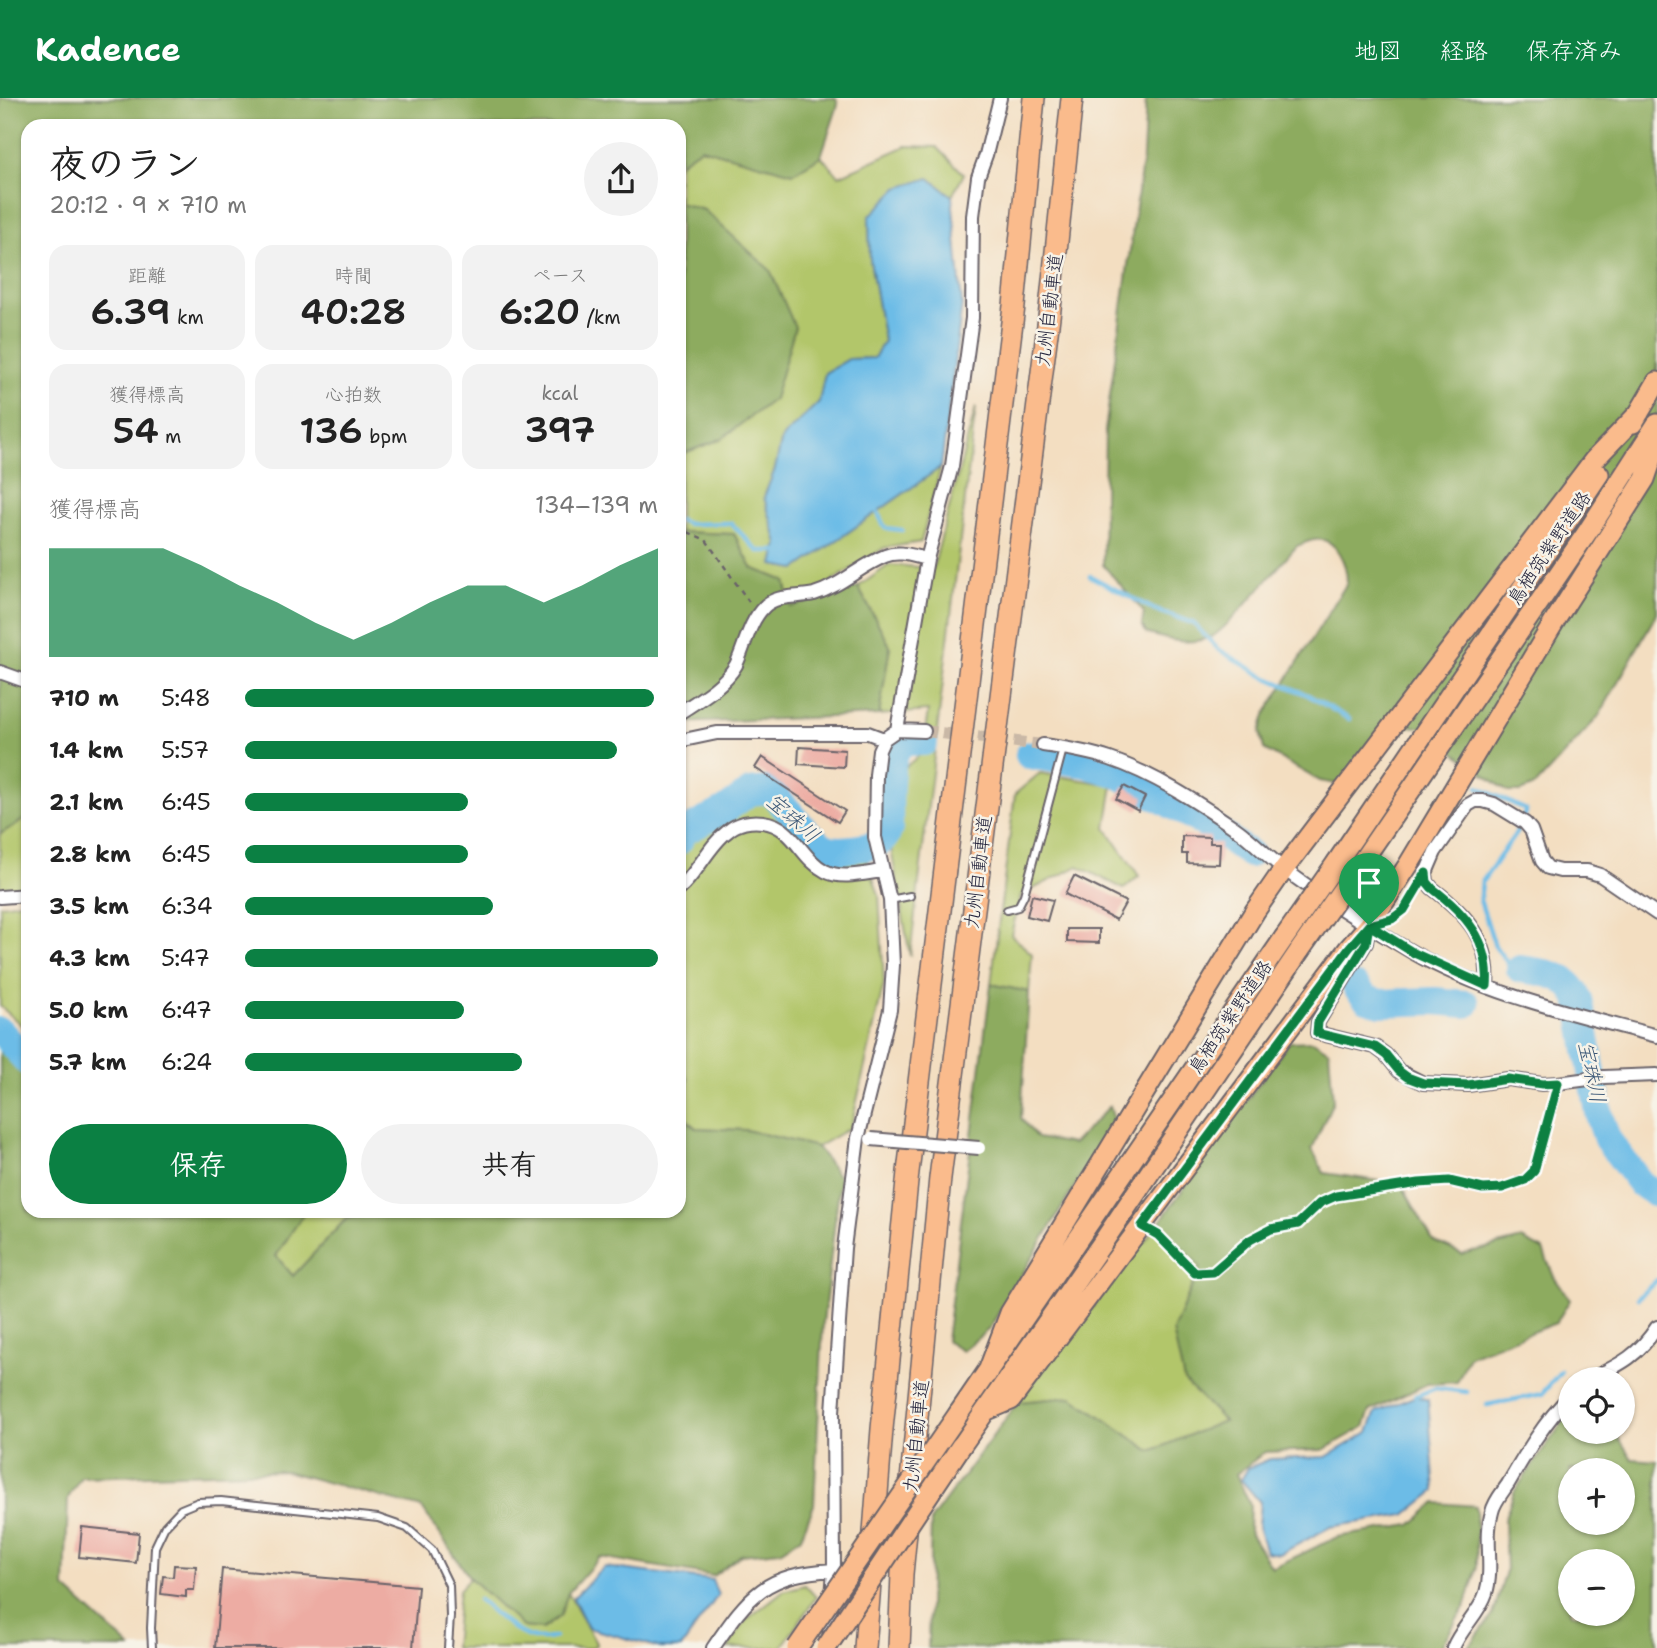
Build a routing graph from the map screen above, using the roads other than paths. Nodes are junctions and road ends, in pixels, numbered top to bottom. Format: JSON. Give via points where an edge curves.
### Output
{"nodes":[{"id":1,"x":1000,"y":98,"type":"edge"},
{"id":2,"x":1034,"y":98,"type":"edge"},
{"id":3,"x":1072,"y":98,"type":"edge"},
{"id":4,"x":1657,"y":382,"type":"edge"},
{"id":5,"x":1639,"y":414,"type":"junction"},
{"id":6,"x":1657,"y":424,"type":"edge"},
{"id":7,"x":1657,"y":444,"type":"edge"},
{"id":8,"x":927,"y":559,"type":"junction"},
{"id":9,"x":0,"y":672,"type":"edge"},
{"id":10,"x":21,"y":680,"type":"edge"},
{"id":11,"x":686,"y":708,"type":"edge"},
{"id":12,"x":897,"y":730,"type":"junction"},
{"id":13,"x":924,"y":731,"type":"tunnel mouth"},
{"id":14,"x":884,"y":739,"type":"junction"},
{"id":15,"x":686,"y":740,"type":"edge"},
{"id":16,"x":1043,"y":745,"type":"tunnel mouth"},
{"id":17,"x":1063,"y":751,"type":"junction"},
{"id":18,"x":1345,"y":867,"type":"junction"},
{"id":19,"x":1284,"y":869,"type":"junction"},
{"id":20,"x":883,"y":871,"type":"junction"},
{"id":21,"x":1426,"y":873,"type":"junction"},
{"id":22,"x":686,"y":881,"type":"edge"},
{"id":23,"x":21,"y":896,"type":"edge"},
{"id":24,"x":910,"y":896,"type":"dead end"},
{"id":25,"x":0,"y":897,"type":"edge"},
{"id":26,"x":890,"y":900,"type":"junction"},
{"id":27,"x":1007,"y":910,"type":"dead end"},
{"id":28,"x":1657,"y":914,"type":"edge"},
{"id":29,"x":1369,"y":925,"type":"junction"},
{"id":30,"x":1487,"y":986,"type":"junction"},
{"id":31,"x":1657,"y":1036,"type":"edge"},
{"id":32,"x":1657,"y":1075,"type":"edge"},
{"id":33,"x":1558,"y":1083,"type":"junction"},
{"id":34,"x":864,"y":1138,"type":"junction"},
{"id":35,"x":979,"y":1148,"type":"dead end"},
{"id":36,"x":1142,"y":1226,"type":"junction"},
{"id":37,"x":1657,"y":1327,"type":"edge"},
{"id":38,"x":1615,"y":1367,"type":"edge"},
{"id":39,"x":987,"y":1374,"type":"junction"},
{"id":40,"x":985,"y":1411,"type":"junction"},
{"id":41,"x":1558,"y":1411,"type":"edge"},
{"id":42,"x":834,"y":1570,"type":"junction"},
{"id":43,"x":902,"y":1574,"type":"junction"},
{"id":44,"x":152,"y":1648,"type":"edge"},
{"id":45,"x":448,"y":1648,"type":"edge"},
{"id":46,"x":713,"y":1648,"type":"edge"},
{"id":47,"x":797,"y":1648,"type":"edge"},
{"id":48,"x":827,"y":1648,"type":"edge"},
{"id":49,"x":864,"y":1648,"type":"edge"},
{"id":50,"x":899,"y":1648,"type":"edge"},
{"id":51,"x":905,"y":1648,"type":"edge"},
{"id":52,"x":1453,"y":1648,"type":"edge"}],
"edges":[{"from":1,"to":8,"type":"street","via":[[978,177],[972,318],[952,466]]},
{"from":2,"to":49,"type":"highway","name":"九州自動車道","via":[[1013,319],[908,1172]]},
{"from":3,"to":43,"type":"highway","name":"九州自動車道","via":[[1050,309],[940,1178]]},
{"from":4,"to":5,"type":"main road","name":"鳥栖筑紫野道路"},
{"from":5,"to":18,"type":"main road","name":"鳥栖筑紫野道路"},
{"from":5,"to":19,"type":"main road","via":[[1594,460]]},
{"from":6,"to":18,"type":"main road","name":"鳥栖筑紫野道路","via":[[1581,542]]},
{"from":7,"to":29,"type":"main road","via":[[1645,479]]},
{"from":8,"to":11,"type":"street","via":[[886,555],[836,587],[765,605],[734,667]]},
{"from":8,"to":12,"type":"street"},
{"from":9,"to":10,"type":"street"},
{"from":12,"to":13,"type":"street"},
{"from":12,"to":14,"type":"street"},
{"from":14,"to":15,"type":"street","via":[[868,733],[717,733]]},
{"from":14,"to":20,"type":"street","via":[[876,775],[875,837]]},
{"from":16,"to":17,"type":"street"},
{"from":17,"to":19,"type":"street","via":[[1110,759],[1163,783],[1237,829]]},
{"from":17,"to":27,"type":"lane","via":[[1024,895],[1018,907]]},
{"from":18,"to":39,"type":"main road","name":"鳥栖筑紫野道路","bridge":true,"via":[[1284,938]]},
{"from":18,"to":40,"type":"main road","name":"鳥栖筑紫野道路","bridge":true,"via":[[1300,950]]},
{"from":19,"to":29,"type":"street"},
{"from":19,"to":39,"type":"main road","via":[[1010,1313]]},
{"from":20,"to":22,"type":"street","via":[[838,876],[826,872],[775,823],[756,821],[726,832]]},
{"from":20,"to":26,"type":"street"},
{"from":21,"to":28,"type":"street","via":[[1468,805],[1483,801],[1522,820],[1548,868],[1600,875]]},
{"from":21,"to":29,"type":"lane","via":[[1404,910],[1392,919]]},
{"from":21,"to":30,"type":"street","via":[[1432,888],[1476,931],[1483,946]]},
{"from":23,"to":25,"type":"street"},
{"from":24,"to":26,"type":"lane"},
{"from":26,"to":34,"type":"street","via":[[890,1010]]},
{"from":29,"to":30,"type":"street","via":[[1414,953]]},
{"from":29,"to":33,"type":"street","via":[[1366,943],[1318,1022],[1317,1033],[1375,1047],[1407,1077],[1423,1083],[1468,1085],[1508,1079]]},
{"from":29,"to":36,"type":"main road"},
{"from":30,"to":31,"type":"street"},
{"from":32,"to":33,"type":"street"},
{"from":33,"to":36,"type":"lane","via":[[1534,1171],[1525,1180],[1502,1188],[1449,1181],[1336,1196],[1320,1203],[1298,1224],[1271,1229],[1250,1240],[1213,1272],[1195,1273],[1158,1235]]},
{"from":34,"to":35,"type":"street","bridge":true},
{"from":34,"to":42,"type":"street","via":[[844,1248],[833,1412]]},
{"from":36,"to":40,"type":"main road","via":[[1011,1400]]},
{"from":37,"to":38,"type":"street","via":[[1645,1345]]},
{"from":39,"to":47,"type":"main road","name":"鳥栖筑紫野道路","bridge":true},
{"from":40,"to":48,"type":"main road","name":"鳥栖筑紫野道路","bridge":true},
{"from":41,"to":52,"type":"street","via":[[1531,1445],[1492,1510],[1486,1591]]},
{"from":42,"to":46,"type":"street","via":[[803,1571],[771,1583],[742,1607]]},
{"from":42,"to":48,"type":"street"},
{"from":43,"to":50,"type":"highway","name":"九州自動車道"},
{"from":43,"to":51,"type":"highway"},
{"from":44,"to":45,"type":"lane","via":[[155,1547],[165,1526],[181,1509],[198,1502],[221,1501],[378,1518],[407,1528],[432,1550],[449,1585]]}]}
